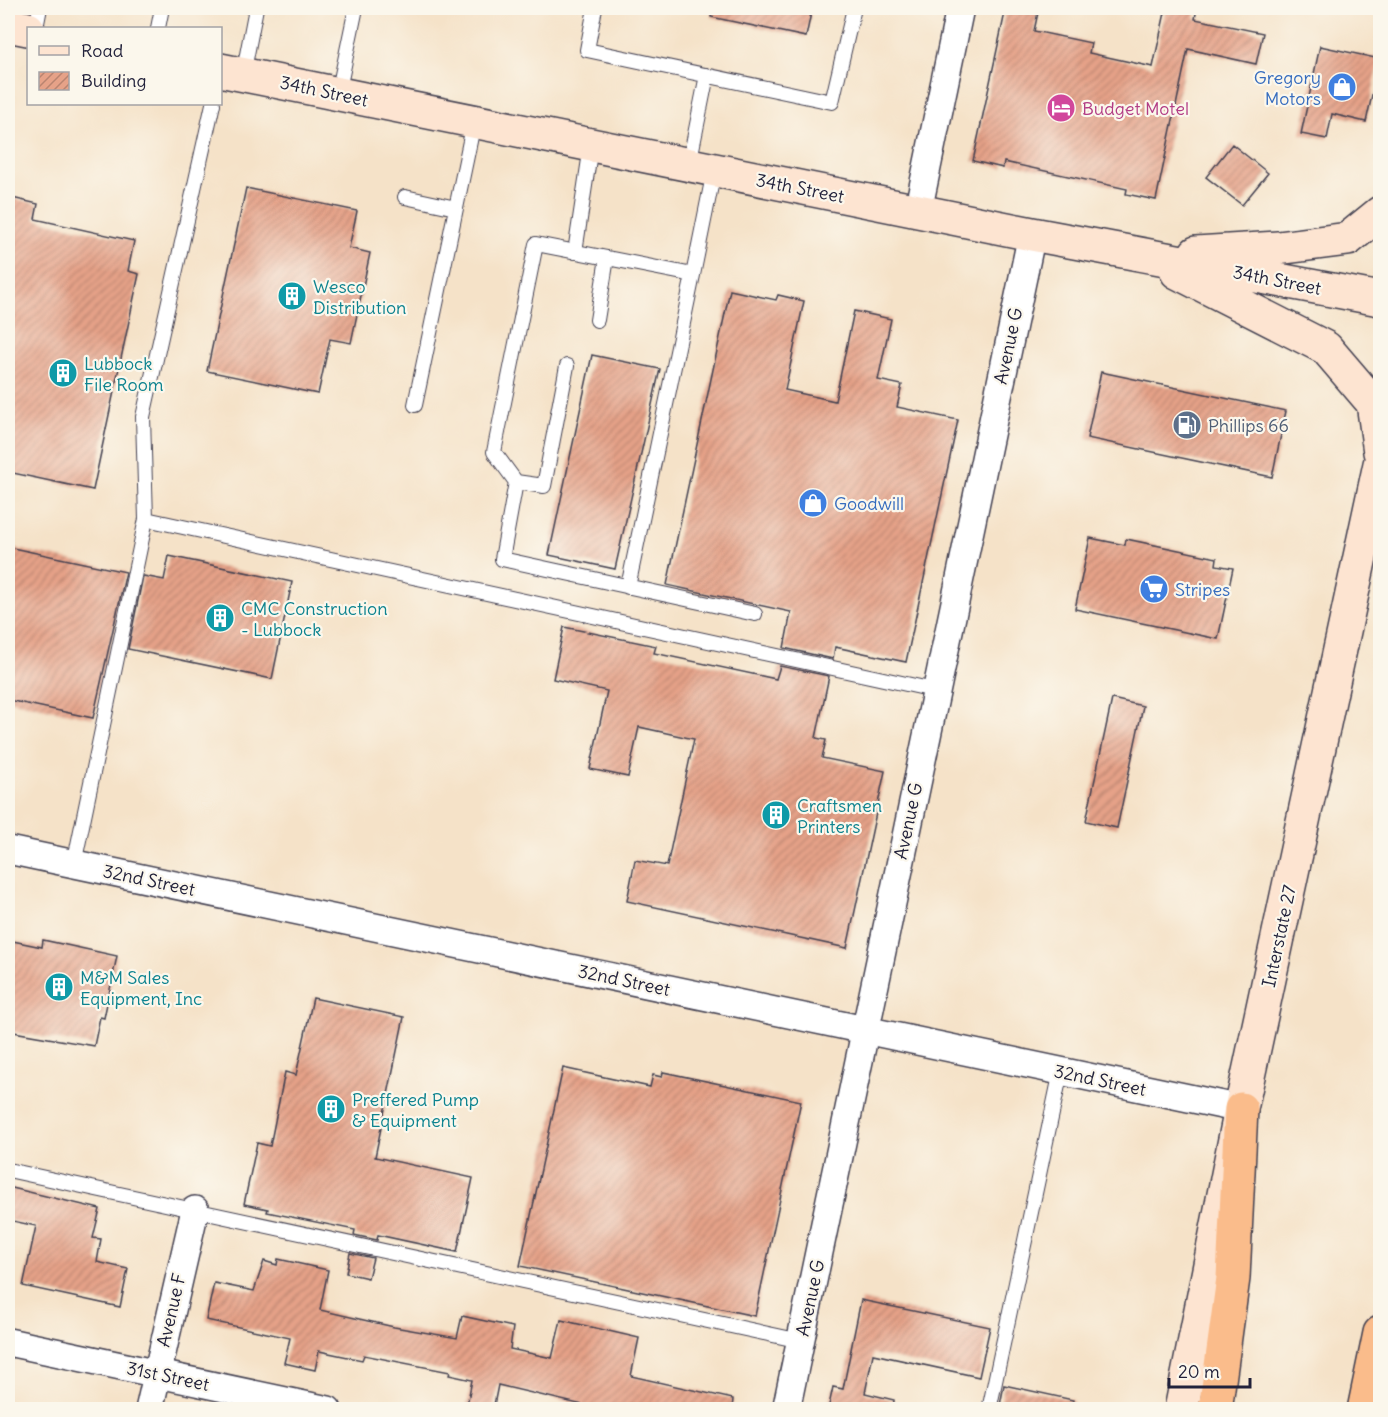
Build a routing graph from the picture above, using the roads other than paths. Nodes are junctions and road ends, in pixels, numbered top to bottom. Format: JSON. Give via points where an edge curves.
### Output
{"nodes":[{"id":1,"x":40,"y":8,"type":"edge"},
{"id":2,"x":162,"y":8,"type":"edge"},
{"id":3,"x":256,"y":8,"type":"edge"},
{"id":4,"x":356,"y":8,"type":"edge"},
{"id":5,"x":595,"y":8,"type":"edge"},
{"id":6,"x":854,"y":8,"type":"edge"},
{"id":7,"x":960,"y":8,"type":"edge"},
{"id":8,"x":8,"y":25,"type":"edge"},
{"id":9,"x":36,"y":27,"type":"edge"},
{"id":10,"x":158,"y":27,"type":"edge"},
{"id":11,"x":27,"y":29,"type":"edge"},
{"id":12,"x":226,"y":71,"type":"edge"},
{"id":13,"x":707,"y":75,"type":"junction"},
{"id":14,"x":338,"y":94,"type":"junction"},
{"id":15,"x":213,"y":105,"type":"edge"},
{"id":16,"x":474,"y":123,"type":"junction"},
{"id":17,"x":591,"y":146,"type":"junction"},
{"id":18,"x":702,"y":168,"type":"junction"},
{"id":19,"x":405,"y":197,"type":"dead end"},
{"id":20,"x":456,"y":208,"type":"junction"},
{"id":21,"x":918,"y":211,"type":"junction"},
{"id":22,"x":1380,"y":213,"type":"edge"},
{"id":23,"x":1032,"y":234,"type":"junction"},
{"id":24,"x":574,"y":252,"type":"junction"},
{"id":25,"x":1146,"y":256,"type":"junction"},
{"id":26,"x":607,"y":258,"type":"junction"},
{"id":27,"x":693,"y":275,"type":"junction"},
{"id":28,"x":1380,"y":299,"type":"edge"},
{"id":29,"x":597,"y":320,"type":"dead end"},
{"id":30,"x":567,"y":366,"type":"dead end"},
{"id":31,"x":415,"y":405,"type":"dead end"},
{"id":32,"x":1380,"y":452,"type":"edge"},
{"id":33,"x":1380,"y":464,"type":"edge"},
{"id":34,"x":516,"y":482,"type":"junction"},
{"id":35,"x":146,"y":519,"type":"junction"},
{"id":36,"x":628,"y":588,"type":"junction"},
{"id":37,"x":755,"y":614,"type":"dead end"},
{"id":38,"x":934,"y":690,"type":"junction"},
{"id":39,"x":8,"y":850,"type":"edge"},
{"id":40,"x":74,"y":864,"type":"junction"},
{"id":41,"x":865,"y":1030,"type":"junction"},
{"id":42,"x":1061,"y":1071,"type":"junction"},
{"id":43,"x":1241,"y":1109,"type":"junction"},
{"id":44,"x":8,"y":1170,"type":"edge"},
{"id":45,"x":195,"y":1210,"type":"junction"},
{"id":46,"x":1380,"y":1333,"type":"edge"},
{"id":47,"x":801,"y":1341,"type":"junction"},
{"id":48,"x":8,"y":1342,"type":"edge"},
{"id":49,"x":156,"y":1374,"type":"junction"},
{"id":50,"x":149,"y":1410,"type":"edge"},
{"id":51,"x":328,"y":1410,"type":"edge"},
{"id":52,"x":786,"y":1410,"type":"edge"},
{"id":53,"x":989,"y":1410,"type":"edge"},
{"id":54,"x":1181,"y":1410,"type":"edge"},
{"id":55,"x":1215,"y":1410,"type":"edge"},
{"id":56,"x":1364,"y":1410,"type":"edge"}],
"edges":[{"from":1,"to":9,"type":"lane"},
{"from":2,"to":10,"type":"lane"},
{"from":3,"to":12,"type":"lane"},
{"from":4,"to":14,"type":"lane"},
{"from":5,"to":13,"type":"lane","via":[[587,50]]},
{"from":6,"to":13,"type":"lane","via":[[832,102]]},
{"from":7,"to":21,"type":"street"},
{"from":8,"to":11,"type":"main road"},
{"from":12,"to":14,"type":"main road","name":"34th Street"},
{"from":13,"to":18,"type":"lane"},
{"from":14,"to":16,"type":"main road","name":"34th Street"},
{"from":15,"to":35,"type":"lane","via":[[143,417]]},
{"from":16,"to":17,"type":"main road","name":"34th Street"},
{"from":16,"to":20,"type":"lane"},
{"from":17,"to":18,"type":"main road","name":"34th Street"},
{"from":17,"to":24,"type":"lane"},
{"from":18,"to":21,"type":"main road","name":"34th Street"},
{"from":18,"to":27,"type":"lane"},
{"from":19,"to":20,"type":"lane"},
{"from":20,"to":31,"type":"lane"},
{"from":21,"to":23,"type":"main road","name":"34th Street"},
{"from":22,"to":25,"type":"main road","via":[[1348,239],[1278,248]]},
{"from":23,"to":25,"type":"main road","name":"34th Street"},
{"from":23,"to":38,"type":"street","name":"Avenue G"},
{"from":24,"to":26,"type":"lane"},
{"from":24,"to":34,"type":"lane","via":[[536,244],[494,452]]},
{"from":25,"to":28,"type":"main road","name":"34th Street"},
{"from":25,"to":32,"type":"main road","via":[[1326,348],[1373,403]]},
{"from":26,"to":27,"type":"lane"},
{"from":26,"to":29,"type":"lane"},
{"from":27,"to":36,"type":"lane"},
{"from":30,"to":34,"type":"lane","via":[[544,486]]},
{"from":33,"to":43,"type":"main road","name":"Interstate 27"},
{"from":34,"to":36,"type":"lane","via":[[502,559]]},
{"from":35,"to":38,"type":"lane"},
{"from":35,"to":40,"type":"lane"},
{"from":36,"to":37,"type":"lane"},
{"from":38,"to":41,"type":"street","name":"Avenue G"},
{"from":39,"to":40,"type":"street","name":"32nd Street"},
{"from":40,"to":41,"type":"street","name":"32nd Street"},
{"from":41,"to":42,"type":"street","name":"32nd Street"},
{"from":41,"to":47,"type":"street","name":"Avenue G"},
{"from":42,"to":43,"type":"street","name":"32nd Street"},
{"from":42,"to":53,"type":"lane"},
{"from":43,"to":54,"type":"main road","name":"Interstate 27"},
{"from":43,"to":55,"type":"highway","via":[[1233,1278]]},
{"from":44,"to":45,"type":"lane"},
{"from":45,"to":47,"type":"lane"},
{"from":45,"to":49,"type":"street","name":"Avenue F"},
{"from":46,"to":56,"type":"highway"},
{"from":47,"to":52,"type":"street","name":"Avenue G"},
{"from":48,"to":49,"type":"street","name":"31st Street"},
{"from":49,"to":50,"type":"street","name":"Avenue F"},
{"from":49,"to":51,"type":"street","name":"31st Street"}]}
